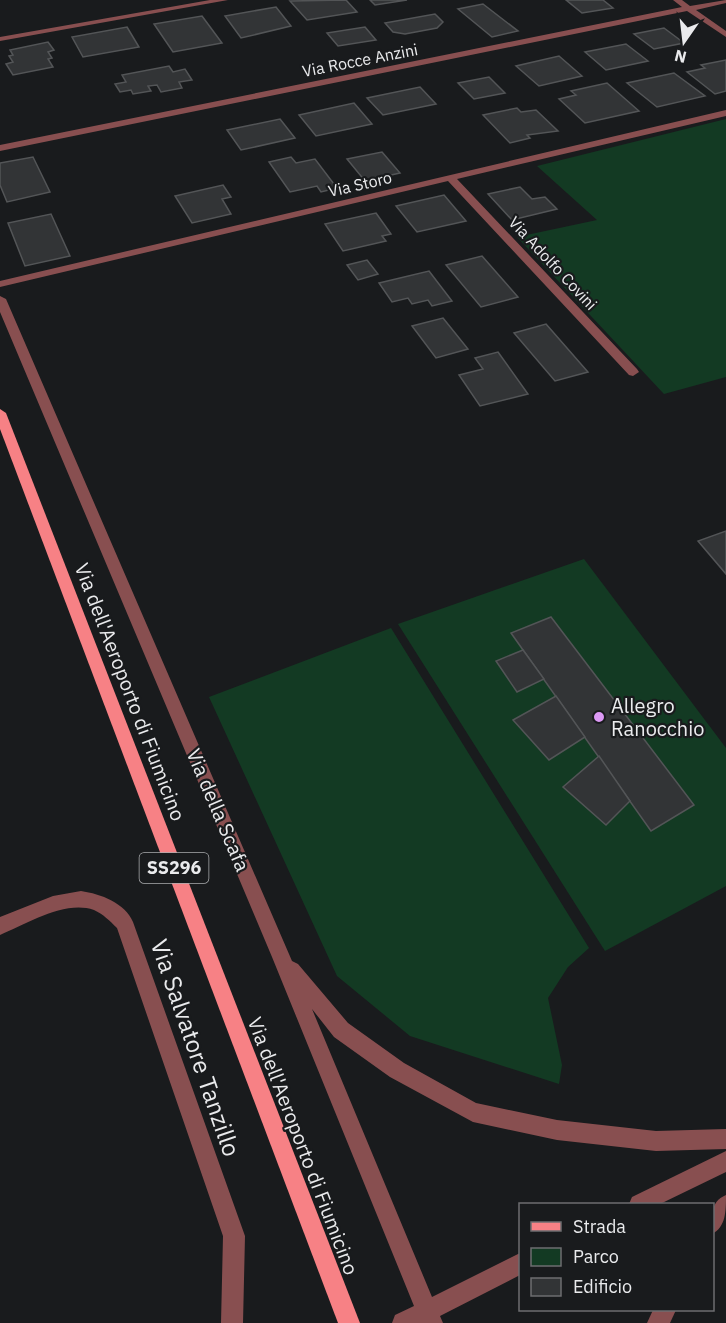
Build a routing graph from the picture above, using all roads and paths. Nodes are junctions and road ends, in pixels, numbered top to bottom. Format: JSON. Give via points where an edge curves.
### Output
{"nodes":[{"id":1,"x":224,"y":0,"type":"edge"},
{"id":2,"x":677,"y":0,"type":"edge"},
{"id":3,"x":726,"y":1,"type":"edge"},
{"id":4,"x":690,"y":9,"type":"junction"},
{"id":5,"x":726,"y":35,"type":"edge"},
{"id":6,"x":0,"y":39,"type":"edge"},
{"id":7,"x":726,"y":113,"type":"edge"},
{"id":8,"x":0,"y":148,"type":"edge"},
{"id":9,"x":450,"y":178,"type":"junction"},
{"id":10,"x":0,"y":284,"type":"edge"},
{"id":11,"x":0,"y":299,"type":"edge"},
{"id":12,"x":633,"y":372,"type":"dead end"},
{"id":13,"x":0,"y":413,"type":"edge"},
{"id":14,"x":0,"y":926,"type":"edge"},
{"id":15,"x":280,"y":955,"type":"junction"},
{"id":16,"x":726,"y":1139,"type":"edge"},
{"id":17,"x":726,"y":1161,"type":"edge"},
{"id":18,"x":641,"y":1203,"type":"edge"},
{"id":19,"x":726,"y":1205,"type":"edge"},
{"id":20,"x":714,"y":1221,"type":"edge"},
{"id":21,"x":519,"y":1264,"type":"edge"},
{"id":22,"x":429,"y":1317,"type":"edge"},
{"id":23,"x":232,"y":1323,"type":"edge"},
{"id":24,"x":349,"y":1323,"type":"edge"},
{"id":25,"x":403,"y":1323,"type":"edge"}],
"edges":[{"from":1,"to":6,"type":"street"},
{"from":2,"to":4,"type":"street"},
{"from":3,"to":4,"type":"street","name":"Via Rocce Anzini"},
{"from":4,"to":5,"type":"street"},
{"from":4,"to":8,"type":"street","name":"Via Rocce Anzini"},
{"from":7,"to":9,"type":"street","name":"Via Storo"},
{"from":9,"to":10,"type":"street","name":"Via Storo"},
{"from":9,"to":12,"type":"street","name":"Via Adolfo Covini"},
{"from":11,"to":15,"type":"street","name":"Via della Scafa"},
{"from":13,"to":24,"type":"main road","name":"Via dell'Aeroporto di Fiumicino","number":"SS296"},
{"from":14,"to":23,"type":"street","name":"Via Salvatore Tanzillo","via":[[43,908],[82,899],[105,905],[124,922],[234,1236]]},
{"from":15,"to":16,"type":"street","via":[[341,1030],[397,1070],[473,1112],[557,1130],[656,1142]]},
{"from":15,"to":22,"type":"street","name":"Via della Scafa"},
{"from":17,"to":18,"type":"street"},
{"from":19,"to":20,"type":"street"},
{"from":21,"to":22,"type":"street"},
{"from":22,"to":25,"type":"street"}]}
